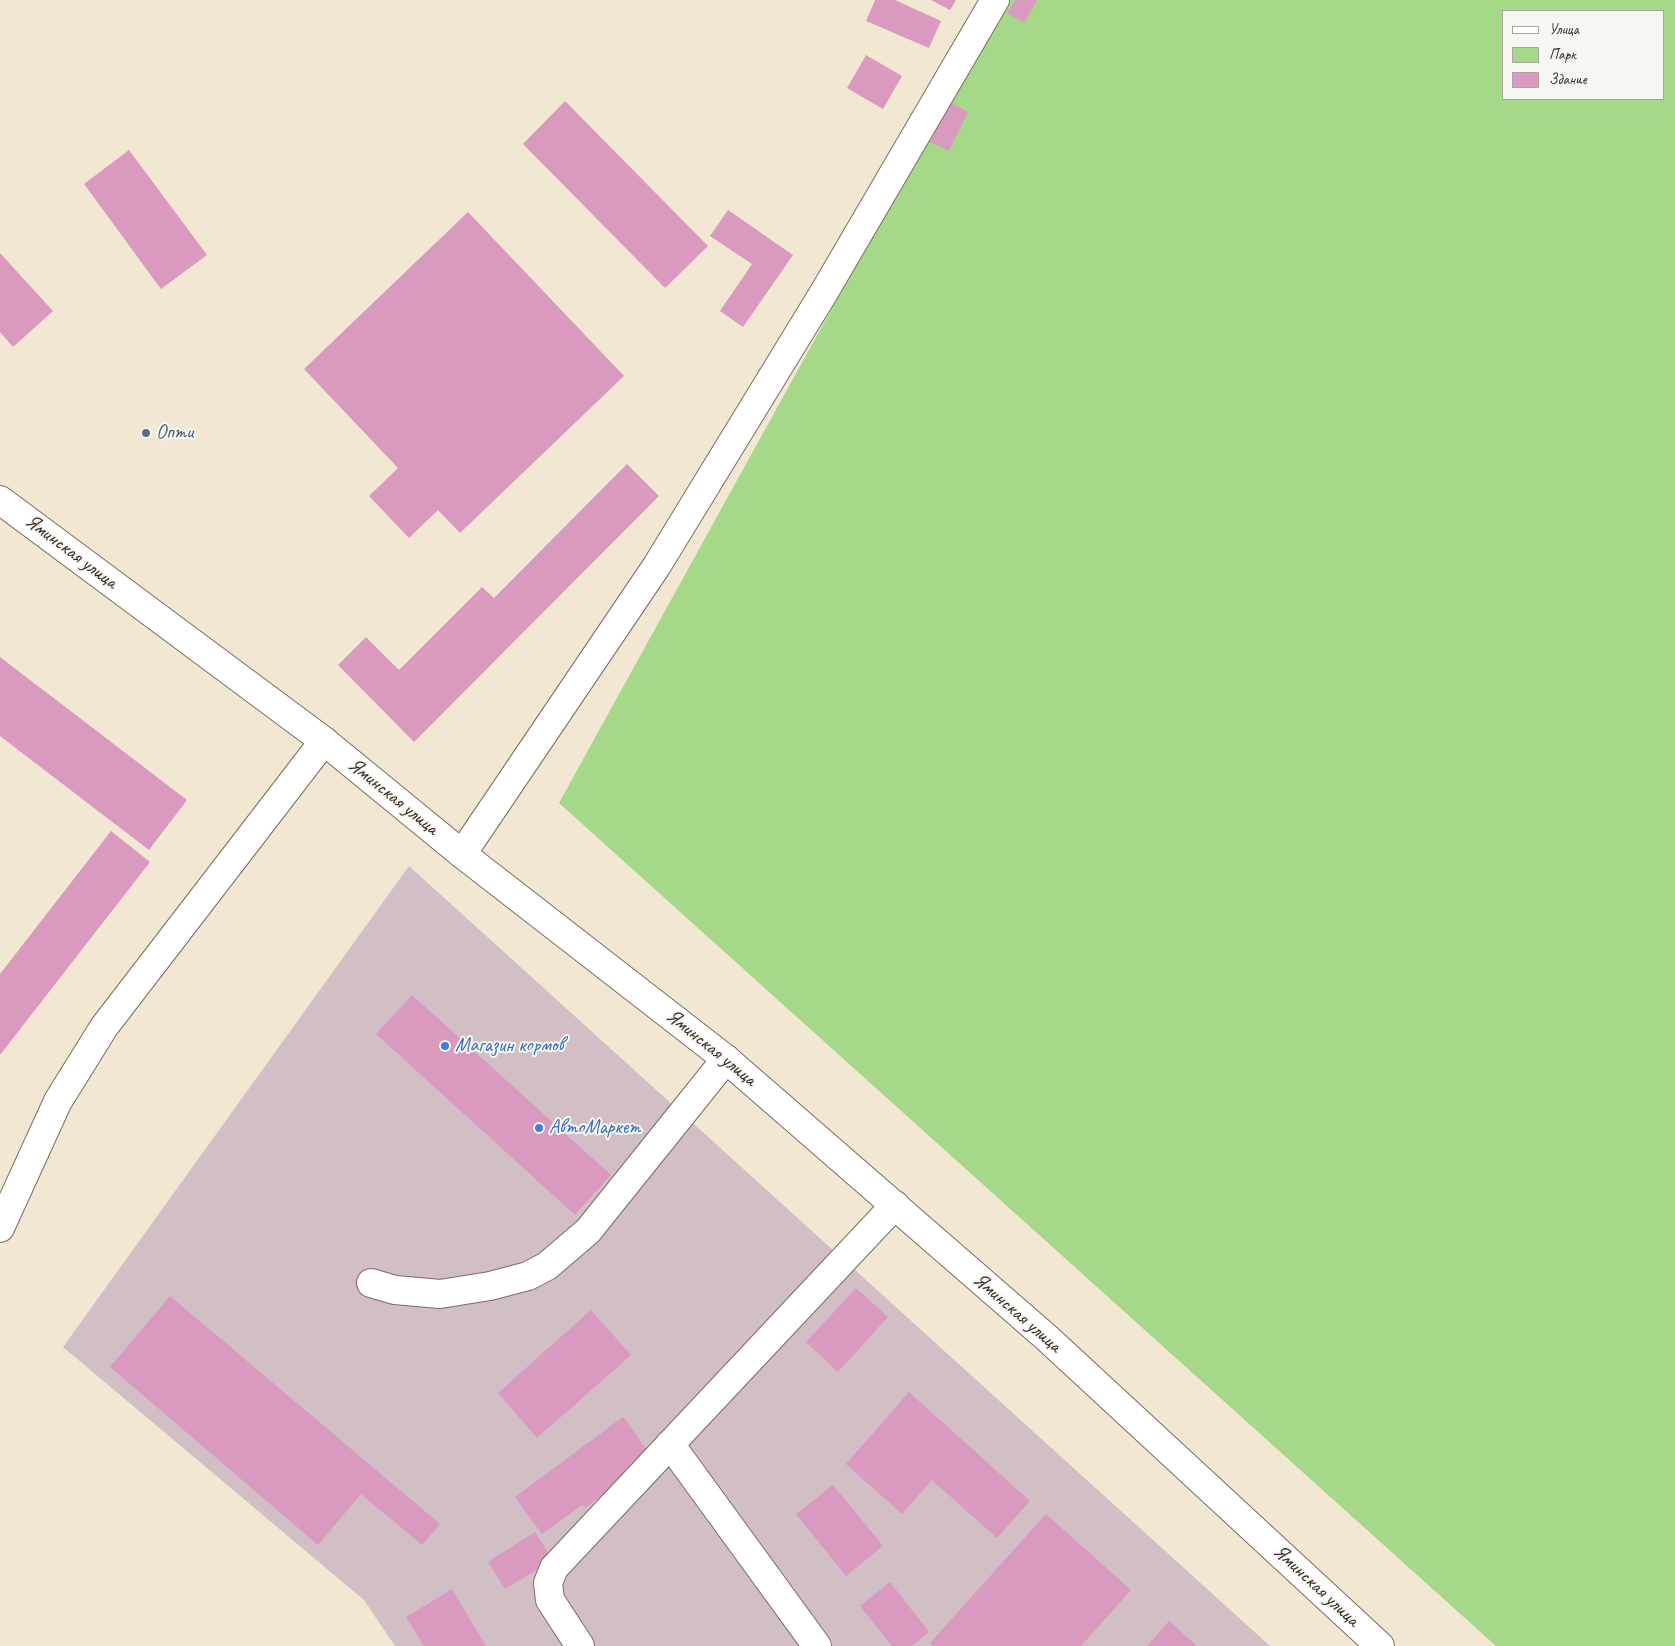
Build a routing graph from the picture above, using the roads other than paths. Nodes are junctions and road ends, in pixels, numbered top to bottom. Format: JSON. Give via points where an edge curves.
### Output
{"nodes":[{"id":1,"x":995,"y":0,"type":"edge"},
{"id":2,"x":0,"y":500,"type":"edge"},
{"id":3,"x":324,"y":741,"type":"junction"},
{"id":4,"x":462,"y":854,"type":"junction"},
{"id":5,"x":726,"y":1058,"type":"junction"},
{"id":6,"x":895,"y":1205,"type":"junction"},
{"id":7,"x":0,"y":1228,"type":"edge"},
{"id":8,"x":371,"y":1283,"type":"dead end"},
{"id":9,"x":670,"y":1444,"type":"junction"},
{"id":10,"x":580,"y":1646,"type":"edge"},
{"id":11,"x":817,"y":1646,"type":"edge"},
{"id":12,"x":1380,"y":1646,"type":"edge"}],
"edges":[{"from":1,"to":4,"type":"main road","via":[[823,294],[656,567]]},
{"from":2,"to":3,"type":"main road","name":"Яминская улица"},
{"from":3,"to":4,"type":"main road","name":"Яминская улица"},
{"from":3,"to":7,"type":"main road","via":[[104,1027],[58,1101]]},
{"from":4,"to":5,"type":"main road","name":"Яминская улица"},
{"from":5,"to":6,"type":"main road","name":"Яминская улица"},
{"from":5,"to":8,"type":"main road","via":[[588,1231],[547,1266],[528,1276],[490,1286],[440,1294],[395,1290]]},
{"from":6,"to":9,"type":"main road"},
{"from":6,"to":12,"type":"main road","name":"Яминская улица","via":[[1047,1338]]},
{"from":9,"to":10,"type":"main road","via":[[554,1568],[548,1583],[550,1600]]},
{"from":9,"to":11,"type":"main road"}]}
